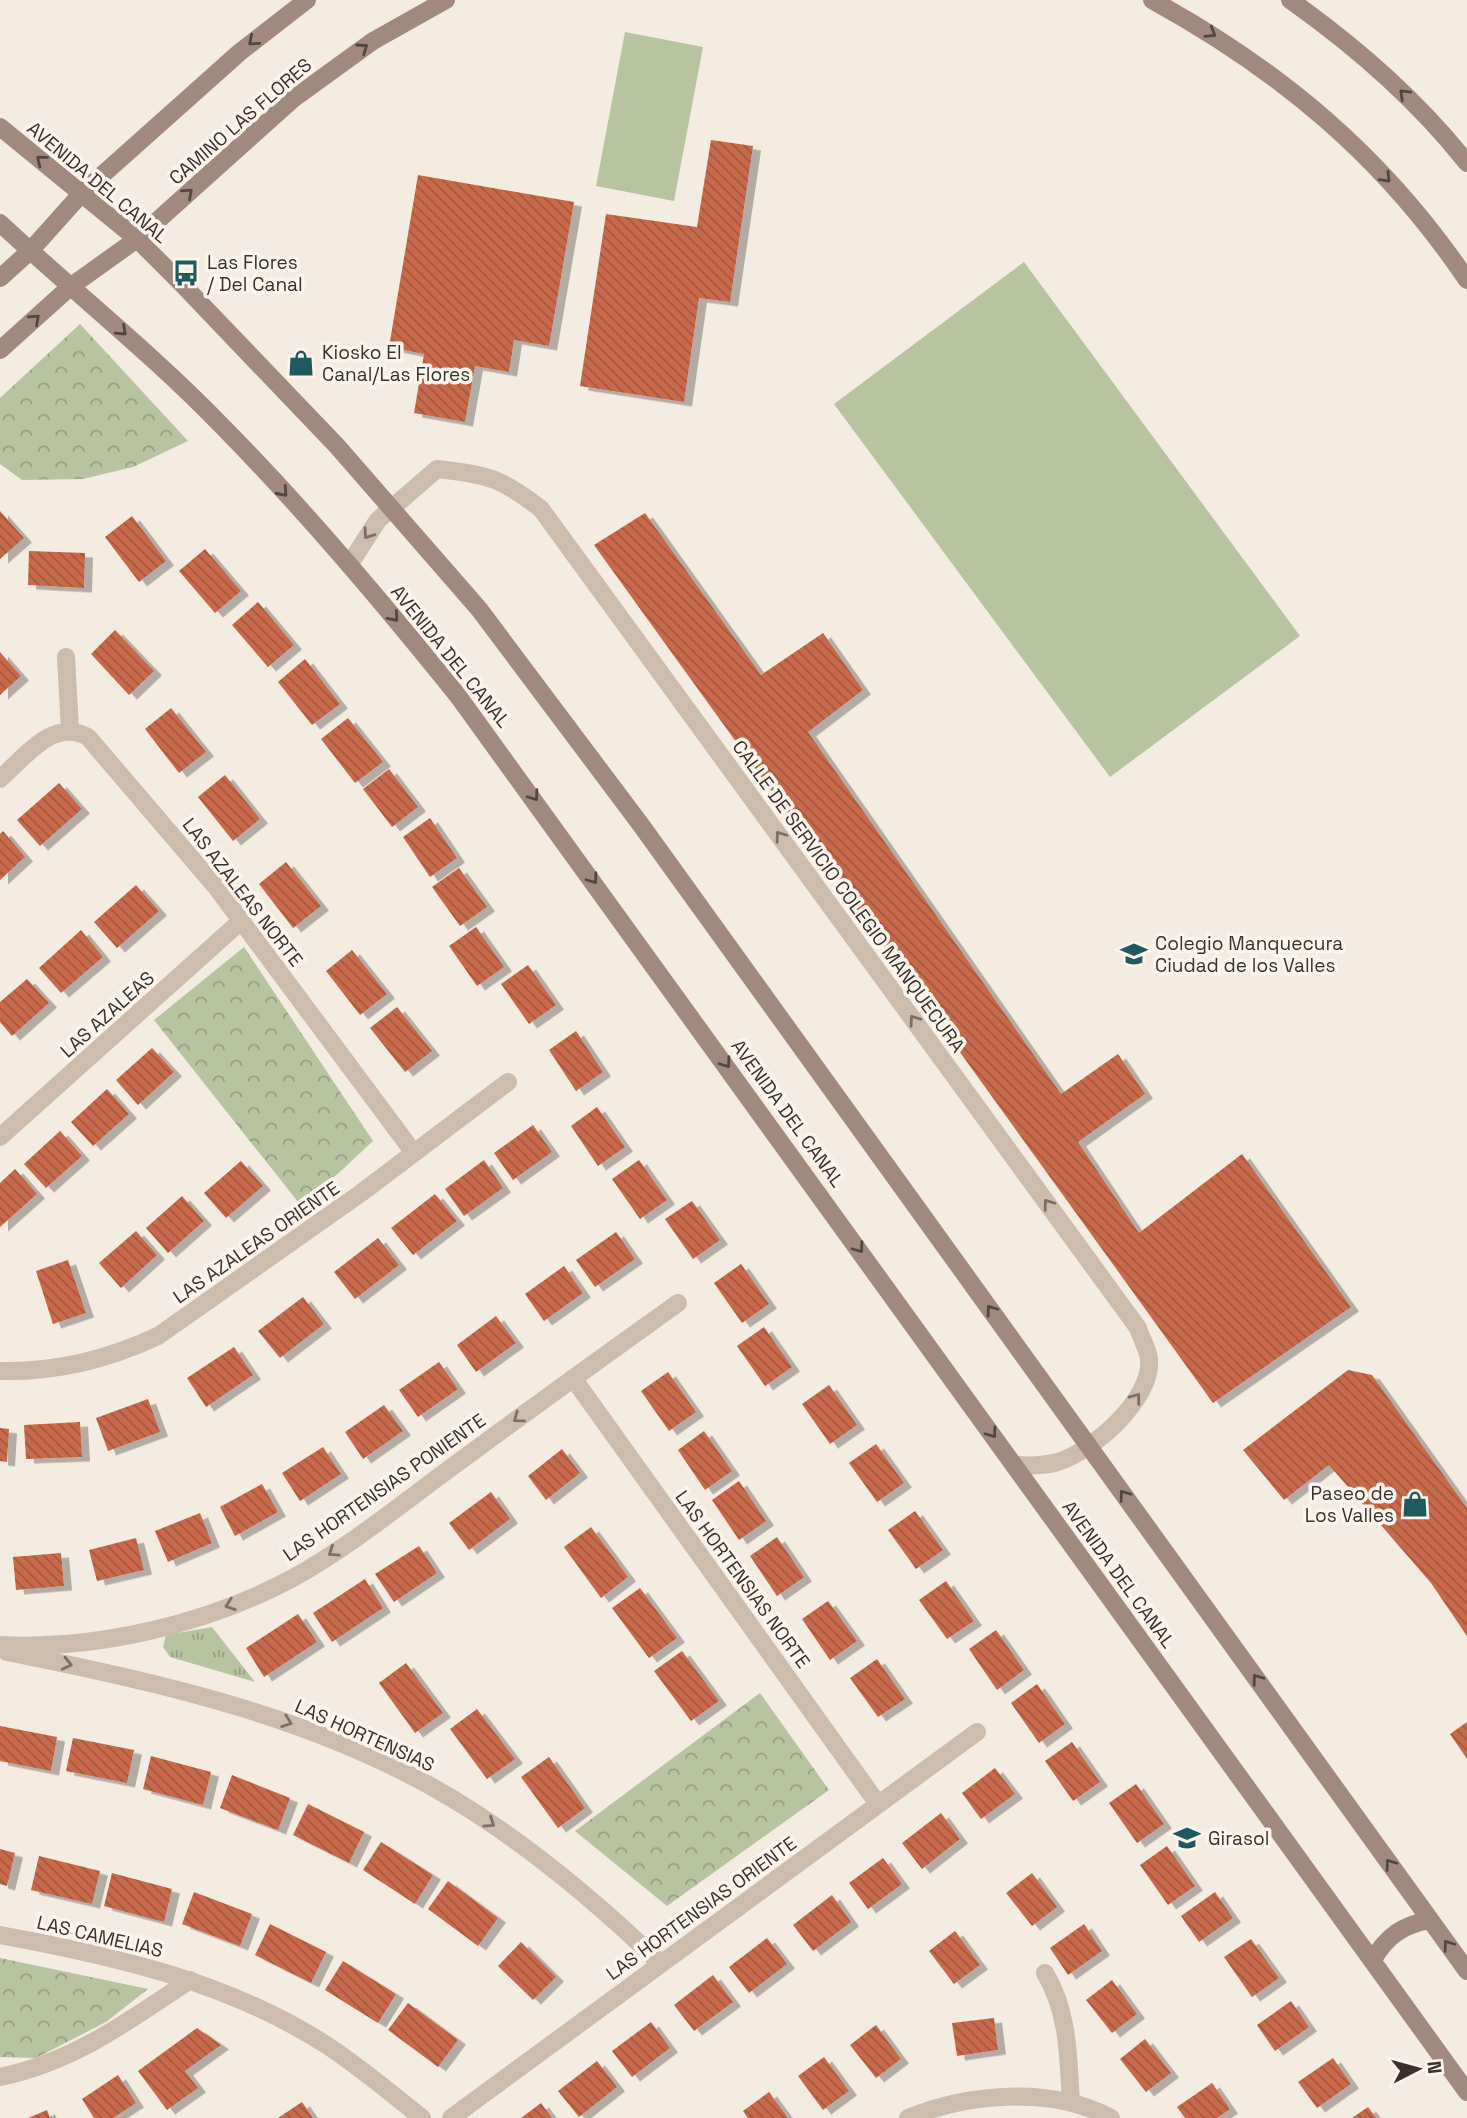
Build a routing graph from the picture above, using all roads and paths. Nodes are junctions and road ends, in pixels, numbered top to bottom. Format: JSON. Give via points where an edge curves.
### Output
{"nodes":[{"id":1,"x":307,"y":0,"type":"edge"},
{"id":2,"x":446,"y":0,"type":"edge"},
{"id":3,"x":1152,"y":0,"type":"edge"},
{"id":4,"x":1290,"y":0,"type":"edge"},
{"id":5,"x":0,"y":127,"type":"edge"},
{"id":6,"x":1467,"y":163,"type":"edge"},
{"id":7,"x":82,"y":193,"type":"junction"},
{"id":8,"x":0,"y":223,"type":"edge"},
{"id":9,"x":137,"y":239,"type":"junction"},
{"id":10,"x":30,"y":251,"type":"junction"},
{"id":11,"x":0,"y":278,"type":"edge"},
{"id":12,"x":1467,"y":280,"type":"edge"},
{"id":13,"x":70,"y":287,"type":"junction"},
{"id":14,"x":0,"y":350,"type":"edge"},
{"id":15,"x":391,"y":506,"type":"junction"},
{"id":16,"x":349,"y":565,"type":"junction"},
{"id":17,"x":66,"y":657,"type":"dead end"},
{"id":18,"x":71,"y":730,"type":"junction"},
{"id":19,"x":0,"y":779,"type":"edge"},
{"id":20,"x":241,"y":922,"type":"junction"},
{"id":21,"x":508,"y":1082,"type":"dead end"},
{"id":22,"x":0,"y":1138,"type":"edge"},
{"id":23,"x":414,"y":1153,"type":"junction"},
{"id":24,"x":678,"y":1303,"type":"dead end"},
{"id":25,"x":0,"y":1371,"type":"edge"},
{"id":26,"x":573,"y":1378,"type":"junction"},
{"id":27,"x":1089,"y":1446,"type":"junction"},
{"id":28,"x":1015,"y":1465,"type":"junction"},
{"id":29,"x":0,"y":1645,"type":"edge"},
{"id":30,"x":0,"y":1650,"type":"edge"},
{"id":31,"x":977,"y":1732,"type":"dead end"},
{"id":32,"x":878,"y":1804,"type":"junction"},
{"id":33,"x":1430,"y":1920,"type":"junction"},
{"id":34,"x":0,"y":1935,"type":"edge"},
{"id":35,"x":1372,"y":1961,"type":"junction"},
{"id":36,"x":661,"y":1964,"type":"junction"},
{"id":37,"x":1467,"y":1971,"type":"edge"},
{"id":38,"x":1045,"y":1973,"type":"dead end"},
{"id":39,"x":190,"y":1980,"type":"junction"},
{"id":40,"x":0,"y":2077,"type":"edge"},
{"id":41,"x":1467,"y":2092,"type":"edge"},
{"id":42,"x":1071,"y":2102,"type":"junction"},
{"id":43,"x":422,"y":2118,"type":"edge"},
{"id":44,"x":451,"y":2118,"type":"edge"},
{"id":45,"x":908,"y":2118,"type":"edge"},
{"id":46,"x":1111,"y":2118,"type":"edge"}],
"edges":[{"from":1,"to":7,"type":"street","one_way":true,"via":[[240,52]]},
{"from":9,"to":2,"type":"street","name":"CAMINO LAS FLORES","one_way":true,"via":[[303,92],[373,41]]},
{"from":3,"to":12,"type":"street","one_way":true,"via":[[1257,62],[1314,108],[1398,190]]},
{"from":6,"to":4,"type":"street","one_way":true,"via":[[1376,68]]},
{"from":7,"to":5,"type":"street","name":"AVENIDA DEL CANAL","one_way":true},
{"from":7,"to":9,"type":"street","name":"AVENIDA DEL CANAL"},
{"from":7,"to":10,"type":"street"},
{"from":8,"to":10,"type":"street","name":"AVENIDA DEL CANAL"},
{"from":9,"to":13,"type":"street","name":"CAMINO LAS FLORES"},
{"from":9,"to":15,"type":"street","name":"AVENIDA DEL CANAL"},
{"from":10,"to":11,"type":"street"},
{"from":10,"to":13,"type":"street","name":"AVENIDA DEL CANAL"},
{"from":14,"to":13,"type":"street","name":"CAMINO LAS FLORES","one_way":true},
{"from":13,"to":16,"type":"street","name":"AVENIDA DEL CANAL","one_way":true,"via":[[220,423]]},
{"from":15,"to":16,"type":"street","name":"CALLE DE SERVICIO COLEGIO MANQUECURA","one_way":true,"via":[[366,535]]},
{"from":27,"to":15,"type":"street","name":"AVENIDA DEL CANAL","one_way":true,"via":[[562,716]]},
{"from":27,"to":15,"type":"street","name":"CALLE DE SERVICIO COLEGIO MANQUECURA","one_way":true,"via":[[1143,1391],[1149,1360],[1138,1328],[541,509],[508,483],[437,469]]},
{"from":16,"to":28,"type":"street","name":"AVENIDA DEL CANAL","one_way":true,"via":[[507,759]]},
{"from":17,"to":18,"type":"street"},
{"from":18,"to":19,"type":"street","via":[[51,735]]},
{"from":18,"to":20,"type":"street","name":"LAS AZALEAS NORTE","via":[[95,743]]},
{"from":20,"to":22,"type":"street","name":"LAS AZALEAS"},
{"from":20,"to":23,"type":"street","name":"LAS AZALEAS NORTE"},
{"from":21,"to":23,"type":"street","name":"LAS AZALEAS ORIENTE"},
{"from":23,"to":25,"type":"street","name":"LAS AZALEAS ORIENTE","via":[[158,1336],[65,1368]]},
{"from":24,"to":26,"type":"street","name":"LAS HORTENSIAS PONIENTE"},
{"from":26,"to":29,"type":"street","name":"LAS HORTENSIAS PONIENTE","one_way":true,"via":[[292,1578],[240,1602],[143,1631],[99,1639]]},
{"from":26,"to":32,"type":"street","name":"LAS HORTENSIAS NORTE"},
{"from":27,"to":28,"type":"street","name":"CALLE DE SERVICIO COLEGIO MANQUECURA","via":[[1057,1462]]},
{"from":33,"to":27,"type":"street","name":"AVENIDA DEL CANAL","one_way":true},
{"from":28,"to":35,"type":"street","name":"AVENIDA DEL CANAL"},
{"from":30,"to":36,"type":"street","name":"LAS HORTENSIAS","one_way":true,"via":[[233,1704],[374,1758],[453,1799],[531,1851]]},
{"from":31,"to":32,"type":"street","name":"LAS HORTENSIAS ORIENTE"},
{"from":32,"to":36,"type":"street","name":"LAS HORTENSIAS ORIENTE"},
{"from":33,"to":35,"type":"street","via":[[1394,1933]]},
{"from":37,"to":33,"type":"street","name":"AVENIDA DEL CANAL","one_way":true},
{"from":34,"to":39,"type":"street","name":"LAS CAMELIAS","via":[[129,1961]]},
{"from":35,"to":41,"type":"street","name":"AVENIDA DEL CANAL"},
{"from":36,"to":44,"type":"street","name":"LAS HORTENSIAS ORIENTE"},
{"from":38,"to":42,"type":"street","via":[[1059,1999],[1065,2024]]},
{"from":39,"to":40,"type":"street","via":[[86,2048],[29,2071]]},
{"from":39,"to":43,"type":"street","name":"LAS CAMELIAS","via":[[326,2045]]},
{"from":42,"to":45,"type":"street","via":[[1002,2098],[952,2104]]},
{"from":42,"to":46,"type":"street"}]}
